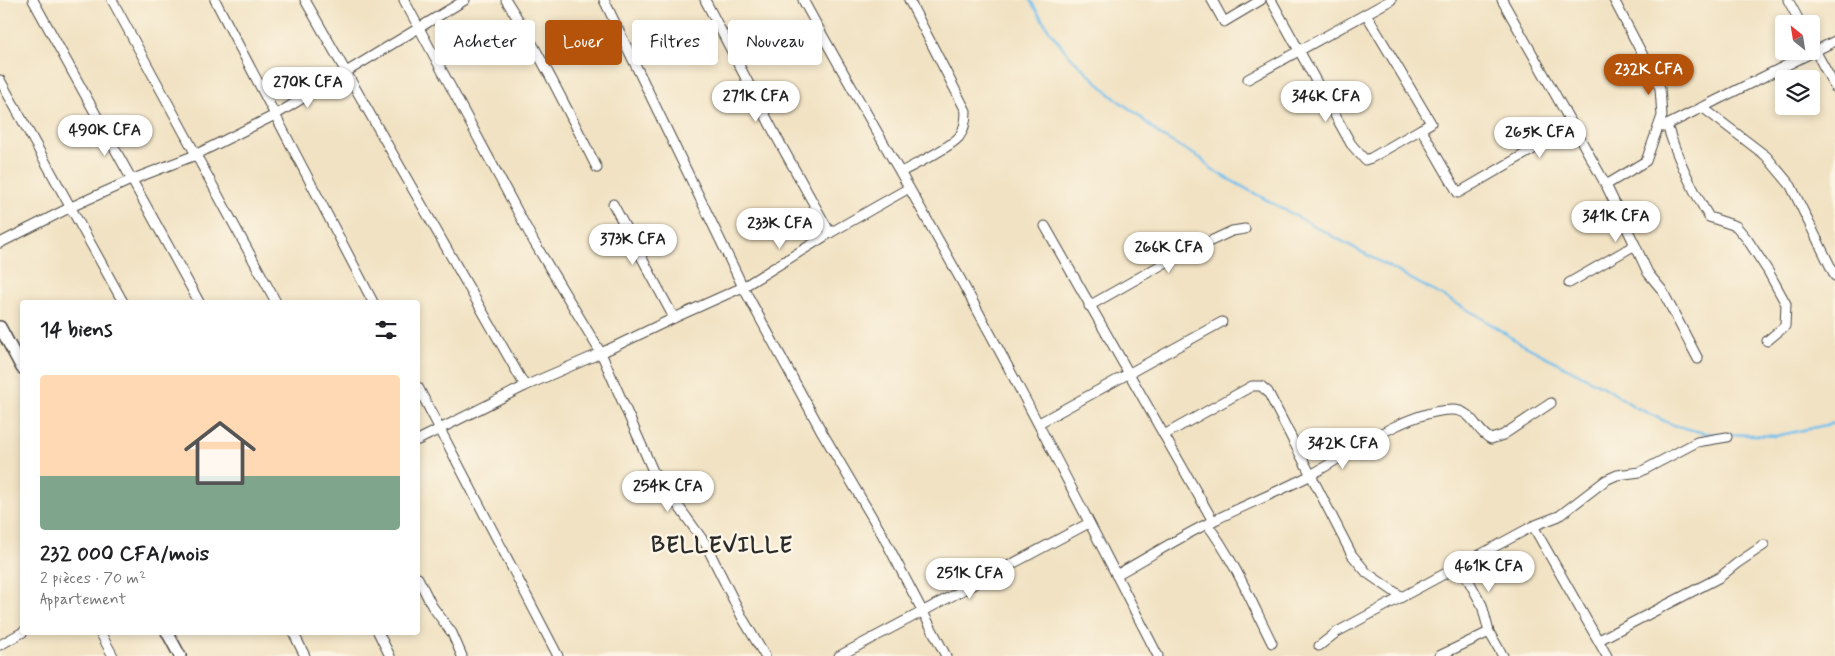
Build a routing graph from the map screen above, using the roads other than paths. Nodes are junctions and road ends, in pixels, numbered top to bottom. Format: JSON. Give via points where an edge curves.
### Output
{"nodes":[{"id":1,"x":33,"y":0,"type":"edge"},
{"id":2,"x":112,"y":0,"type":"edge"},
{"id":3,"x":215,"y":0,"type":"edge"},
{"id":4,"x":305,"y":0,"type":"edge"},
{"id":5,"x":404,"y":0,"type":"edge"},
{"id":6,"x":466,"y":0,"type":"edge"},
{"id":7,"x":506,"y":0,"type":"edge"},
{"id":8,"x":604,"y":0,"type":"edge"},
{"id":9,"x":705,"y":0,"type":"edge"},
{"id":10,"x":803,"y":0,"type":"edge"},
{"id":11,"x":909,"y":0,"type":"edge"},
{"id":12,"x":1212,"y":0,"type":"edge"},
{"id":13,"x":1261,"y":0,"type":"edge"},
{"id":14,"x":1272,"y":0,"type":"edge"},
{"id":15,"x":1391,"y":0,"type":"edge"},
{"id":16,"x":1502,"y":0,"type":"edge"},
{"id":17,"x":1614,"y":0,"type":"edge"},
{"id":18,"x":1788,"y":0,"type":"edge"},
{"id":19,"x":1366,"y":14,"type":"junction"},
{"id":20,"x":1796,"y":15,"type":"edge"},
{"id":21,"x":419,"y":29,"type":"junction"},
{"id":22,"x":1835,"y":41,"type":"edge"},
{"id":23,"x":1820,"y":45,"type":"edge"},
{"id":24,"x":1300,"y":50,"type":"junction"},
{"id":25,"x":1820,"y":59,"type":"edge"},
{"id":26,"x":1789,"y":60,"type":"edge"},
{"id":27,"x":346,"y":73,"type":"junction"},
{"id":28,"x":1248,"y":79,"type":"dead end"},
{"id":29,"x":0,"y":80,"type":"edge"},
{"id":30,"x":1835,"y":86,"type":"edge"},
{"id":31,"x":1702,"y":107,"type":"junction"},
{"id":32,"x":275,"y":115,"type":"junction"},
{"id":33,"x":1573,"y":126,"type":"junction"},
{"id":34,"x":1663,"y":127,"type":"junction"},
{"id":35,"x":1421,"y":129,"type":"junction"},
{"id":36,"x":196,"y":155,"type":"junction"},
{"id":37,"x":597,"y":168,"type":"dead end"},
{"id":38,"x":901,"y":172,"type":"junction"},
{"id":39,"x":131,"y":180,"type":"junction"},
{"id":40,"x":1606,"y":185,"type":"junction"},
{"id":41,"x":909,"y":188,"type":"junction"},
{"id":42,"x":614,"y":204,"type":"dead end"},
{"id":43,"x":71,"y":207,"type":"junction"},
{"id":44,"x":1044,"y":226,"type":"dead end"},
{"id":45,"x":1245,"y":229,"type":"dead end"},
{"id":46,"x":830,"y":233,"type":"junction"},
{"id":47,"x":0,"y":243,"type":"edge"},
{"id":48,"x":1635,"y":245,"type":"junction"},
{"id":49,"x":1835,"y":276,"type":"edge"},
{"id":50,"x":1569,"y":283,"type":"dead end"},
{"id":51,"x":743,"y":287,"type":"junction"},
{"id":52,"x":122,"y":300,"type":"edge"},
{"id":53,"x":198,"y":300,"type":"edge"},
{"id":54,"x":275,"y":300,"type":"edge"},
{"id":55,"x":372,"y":300,"type":"edge"},
{"id":56,"x":1089,"y":306,"type":"junction"},
{"id":57,"x":674,"y":318,"type":"junction"},
{"id":58,"x":1222,"y":322,"type":"dead end"},
{"id":59,"x":0,"y":327,"type":"edge"},
{"id":60,"x":1767,"y":341,"type":"dead end"},
{"id":61,"x":601,"y":353,"type":"junction"},
{"id":62,"x":1698,"y":358,"type":"dead end"},
{"id":63,"x":20,"y":364,"type":"edge"},
{"id":64,"x":1128,"y":374,"type":"junction"},
{"id":65,"x":525,"y":386,"type":"junction"},
{"id":66,"x":420,"y":391,"type":"edge"},
{"id":67,"x":1551,"y":403,"type":"dead end"},
{"id":68,"x":1039,"y":423,"type":"junction"},
{"id":69,"x":440,"y":430,"type":"junction"},
{"id":70,"x":1164,"y":435,"type":"junction"},
{"id":71,"x":1727,"y":437,"type":"dead end"},
{"id":72,"x":420,"y":439,"type":"edge"},
{"id":73,"x":1310,"y":475,"type":"junction"},
{"id":74,"x":1089,"y":523,"type":"junction"},
{"id":75,"x":1210,"y":523,"type":"junction"},
{"id":76,"x":1532,"y":526,"type":"junction"},
{"id":77,"x":1764,"y":545,"type":"dead end"},
{"id":78,"x":1460,"y":565,"type":"junction"},
{"id":79,"x":1116,"y":575,"type":"junction"},
{"id":80,"x":420,"y":582,"type":"edge"},
{"id":81,"x":1402,"y":597,"type":"junction"},
{"id":82,"x":922,"y":612,"type":"junction"},
{"id":83,"x":1489,"y":632,"type":"junction"},
{"id":84,"x":20,"y":634,"type":"edge"},
{"id":85,"x":102,"y":635,"type":"edge"},
{"id":86,"x":169,"y":635,"type":"edge"},
{"id":87,"x":294,"y":635,"type":"edge"},
{"id":88,"x":380,"y":635,"type":"edge"},
{"id":89,"x":1599,"y":640,"type":"junction"},
{"id":90,"x":1272,"y":643,"type":"dead end"},
{"id":91,"x":0,"y":645,"type":"edge"},
{"id":92,"x":1319,"y":646,"type":"dead end"},
{"id":93,"x":844,"y":655,"type":"edge"},
{"id":94,"x":113,"y":656,"type":"edge"},
{"id":95,"x":180,"y":656,"type":"edge"},
{"id":96,"x":305,"y":656,"type":"edge"},
{"id":97,"x":390,"y":656,"type":"edge"},
{"id":98,"x":462,"y":656,"type":"edge"},
{"id":99,"x":558,"y":656,"type":"edge"},
{"id":100,"x":764,"y":656,"type":"edge"},
{"id":101,"x":946,"y":656,"type":"edge"},
{"id":102,"x":1158,"y":656,"type":"edge"},
{"id":103,"x":1439,"y":656,"type":"edge"},
{"id":104,"x":1503,"y":656,"type":"edge"},
{"id":105,"x":1607,"y":656,"type":"edge"}],
"edges":[{"from":1,"to":39,"type":"street"},
{"from":2,"to":36,"type":"street"},
{"from":3,"to":32,"type":"street"},
{"from":4,"to":27,"type":"street"},
{"from":5,"to":21,"type":"street"},
{"from":6,"to":21,"type":"street"},
{"from":7,"to":37,"type":"street"},
{"from":8,"to":51,"type":"street"},
{"from":9,"to":46,"type":"street"},
{"from":10,"to":38,"type":"street"},
{"from":11,"to":38,"type":"street","via":[[966,111],[966,124],[952,143]]},
{"from":12,"to":13,"type":"street","via":[[1224,22]]},
{"from":14,"to":24,"type":"street"},
{"from":15,"to":19,"type":"street"},
{"from":16,"to":33,"type":"street"},
{"from":17,"to":34,"type":"street","via":[[1660,88]]},
{"from":18,"to":20,"type":"street"},
{"from":19,"to":24,"type":"street"},
{"from":19,"to":35,"type":"street","via":[[1431,123]]},
{"from":21,"to":27,"type":"street"},
{"from":21,"to":61,"type":"street","via":[[534,242]]},
{"from":22,"to":23,"type":"street"},
{"from":24,"to":28,"type":"street"},
{"from":24,"to":35,"type":"street","via":[[1351,144],[1364,160]]},
{"from":25,"to":30,"type":"street"},
{"from":26,"to":31,"type":"street"},
{"from":27,"to":32,"type":"street"},
{"from":27,"to":65,"type":"street"},
{"from":29,"to":43,"type":"street"},
{"from":31,"to":34,"type":"street"},
{"from":31,"to":49,"type":"street","via":[[1766,156],[1791,186]]},
{"from":32,"to":36,"type":"street"},
{"from":32,"to":55,"type":"street"},
{"from":33,"to":35,"type":"street","via":[[1458,193]]},
{"from":33,"to":40,"type":"street"},
{"from":34,"to":40,"type":"street","via":[[1646,160]]},
{"from":34,"to":60,"type":"street","via":[[1708,217],[1736,226],[1768,271],[1786,304],[1785,326]]},
{"from":36,"to":39,"type":"street"},
{"from":36,"to":54,"type":"street"},
{"from":38,"to":41,"type":"street"},
{"from":39,"to":43,"type":"street"},
{"from":39,"to":53,"type":"street"},
{"from":40,"to":48,"type":"street"},
{"from":41,"to":46,"type":"street"},
{"from":41,"to":68,"type":"street"},
{"from":42,"to":57,"type":"street"},
{"from":43,"to":47,"type":"street"},
{"from":43,"to":52,"type":"street"},
{"from":44,"to":56,"type":"street"},
{"from":45,"to":56,"type":"street","via":[[1232,231],[1170,260]]},
{"from":46,"to":51,"type":"street"},
{"from":48,"to":50,"type":"street"},
{"from":48,"to":62,"type":"street"},
{"from":51,"to":57,"type":"street"},
{"from":51,"to":82,"type":"street","via":[[882,534]]},
{"from":56,"to":64,"type":"street"},
{"from":57,"to":61,"type":"street"},
{"from":58,"to":64,"type":"street"},
{"from":59,"to":63,"type":"street"},
{"from":61,"to":65,"type":"street"},
{"from":61,"to":100,"type":"street","via":[[653,471],[705,543]]},
{"from":64,"to":68,"type":"street"},
{"from":64,"to":70,"type":"street"},
{"from":65,"to":69,"type":"street"},
{"from":66,"to":69,"type":"street"},
{"from":67,"to":73,"type":"street","via":[[1503,435],[1491,439],[1482,435],[1464,412],[1452,410],[1424,414]]},
{"from":68,"to":74,"type":"street"},
{"from":69,"to":72,"type":"street"},
{"from":69,"to":99,"type":"street"},
{"from":70,"to":73,"type":"street","via":[[1252,386],[1261,386],[1268,392]]},
{"from":70,"to":75,"type":"street"},
{"from":71,"to":76,"type":"street","via":[[1697,442],[1640,472],[1606,480],[1558,516]]},
{"from":73,"to":75,"type":"street"},
{"from":73,"to":81,"type":"street","via":[[1352,555],[1367,573]]},
{"from":74,"to":79,"type":"street"},
{"from":74,"to":82,"type":"street"},
{"from":75,"to":79,"type":"street"},
{"from":75,"to":90,"type":"street"},
{"from":76,"to":78,"type":"street"},
{"from":76,"to":89,"type":"street"},
{"from":77,"to":89,"type":"street","via":[[1720,577]]},
{"from":78,"to":81,"type":"street"},
{"from":78,"to":83,"type":"street","via":[[1482,605]]},
{"from":79,"to":102,"type":"street"},
{"from":80,"to":98,"type":"street"},
{"from":81,"to":92,"type":"street","via":[[1337,632]]},
{"from":82,"to":93,"type":"street"},
{"from":82,"to":101,"type":"street"},
{"from":83,"to":103,"type":"street"},
{"from":83,"to":104,"type":"street"},
{"from":84,"to":91,"type":"street"},
{"from":85,"to":94,"type":"street"},
{"from":86,"to":95,"type":"street"},
{"from":87,"to":96,"type":"street"},
{"from":88,"to":97,"type":"street"},
{"from":89,"to":105,"type":"street"}]}
